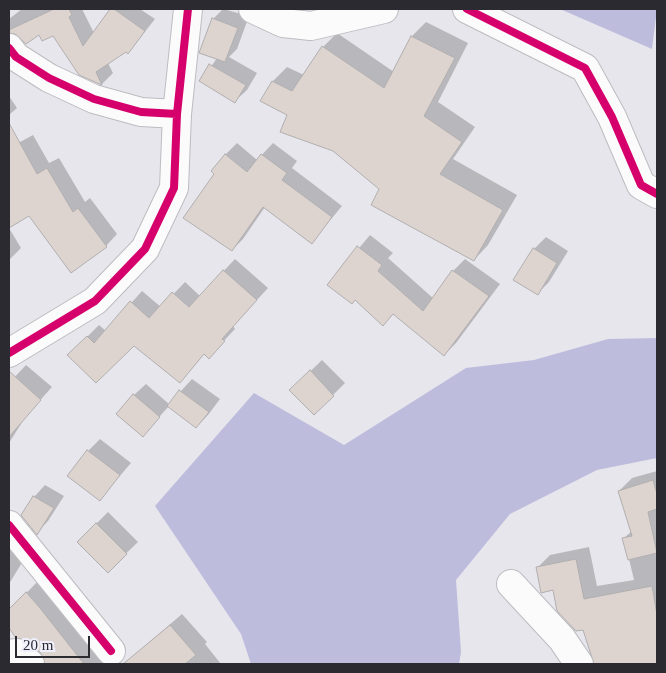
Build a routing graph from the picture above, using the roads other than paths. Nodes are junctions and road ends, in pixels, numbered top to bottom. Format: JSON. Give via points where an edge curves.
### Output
{"nodes":[{"id":1,"x":188,"y":9,"type":"edge"},
{"id":2,"x":252,"y":9,"type":"edge"},
{"id":3,"x":384,"y":9,"type":"edge"},
{"id":4,"x":467,"y":9,"type":"edge"},
{"id":5,"x":9,"y":48,"type":"edge"},
{"id":6,"x":177,"y":114,"type":"junction"},
{"id":7,"x":657,"y":194,"type":"edge"},
{"id":8,"x":9,"y":353,"type":"edge"},
{"id":9,"x":9,"y":525,"type":"edge"},
{"id":10,"x":511,"y":584,"type":"dead end"},
{"id":11,"x":111,"y":650,"type":"dead end"},
{"id":12,"x":9,"y":654,"type":"edge"},
{"id":13,"x":30,"y":664,"type":"edge"},
{"id":14,"x":579,"y":664,"type":"edge"}],
"edges":[{"from":1,"to":6,"type":"street"},
{"from":2,"to":3,"type":"street","via":[[283,23],[311,26]]},
{"from":4,"to":7,"type":"street","via":[[585,68],[612,117],[641,185]]},
{"from":5,"to":6,"type":"street","via":[[16,57],[49,78],[94,99],[141,112]]},
{"from":6,"to":8,"type":"street","via":[[174,188],[145,249],[95,301]]},
{"from":9,"to":11,"type":"street"},
{"from":10,"to":14,"type":"street","via":[[562,639]]},
{"from":12,"to":13,"type":"street","via":[[17,653]]}]}
